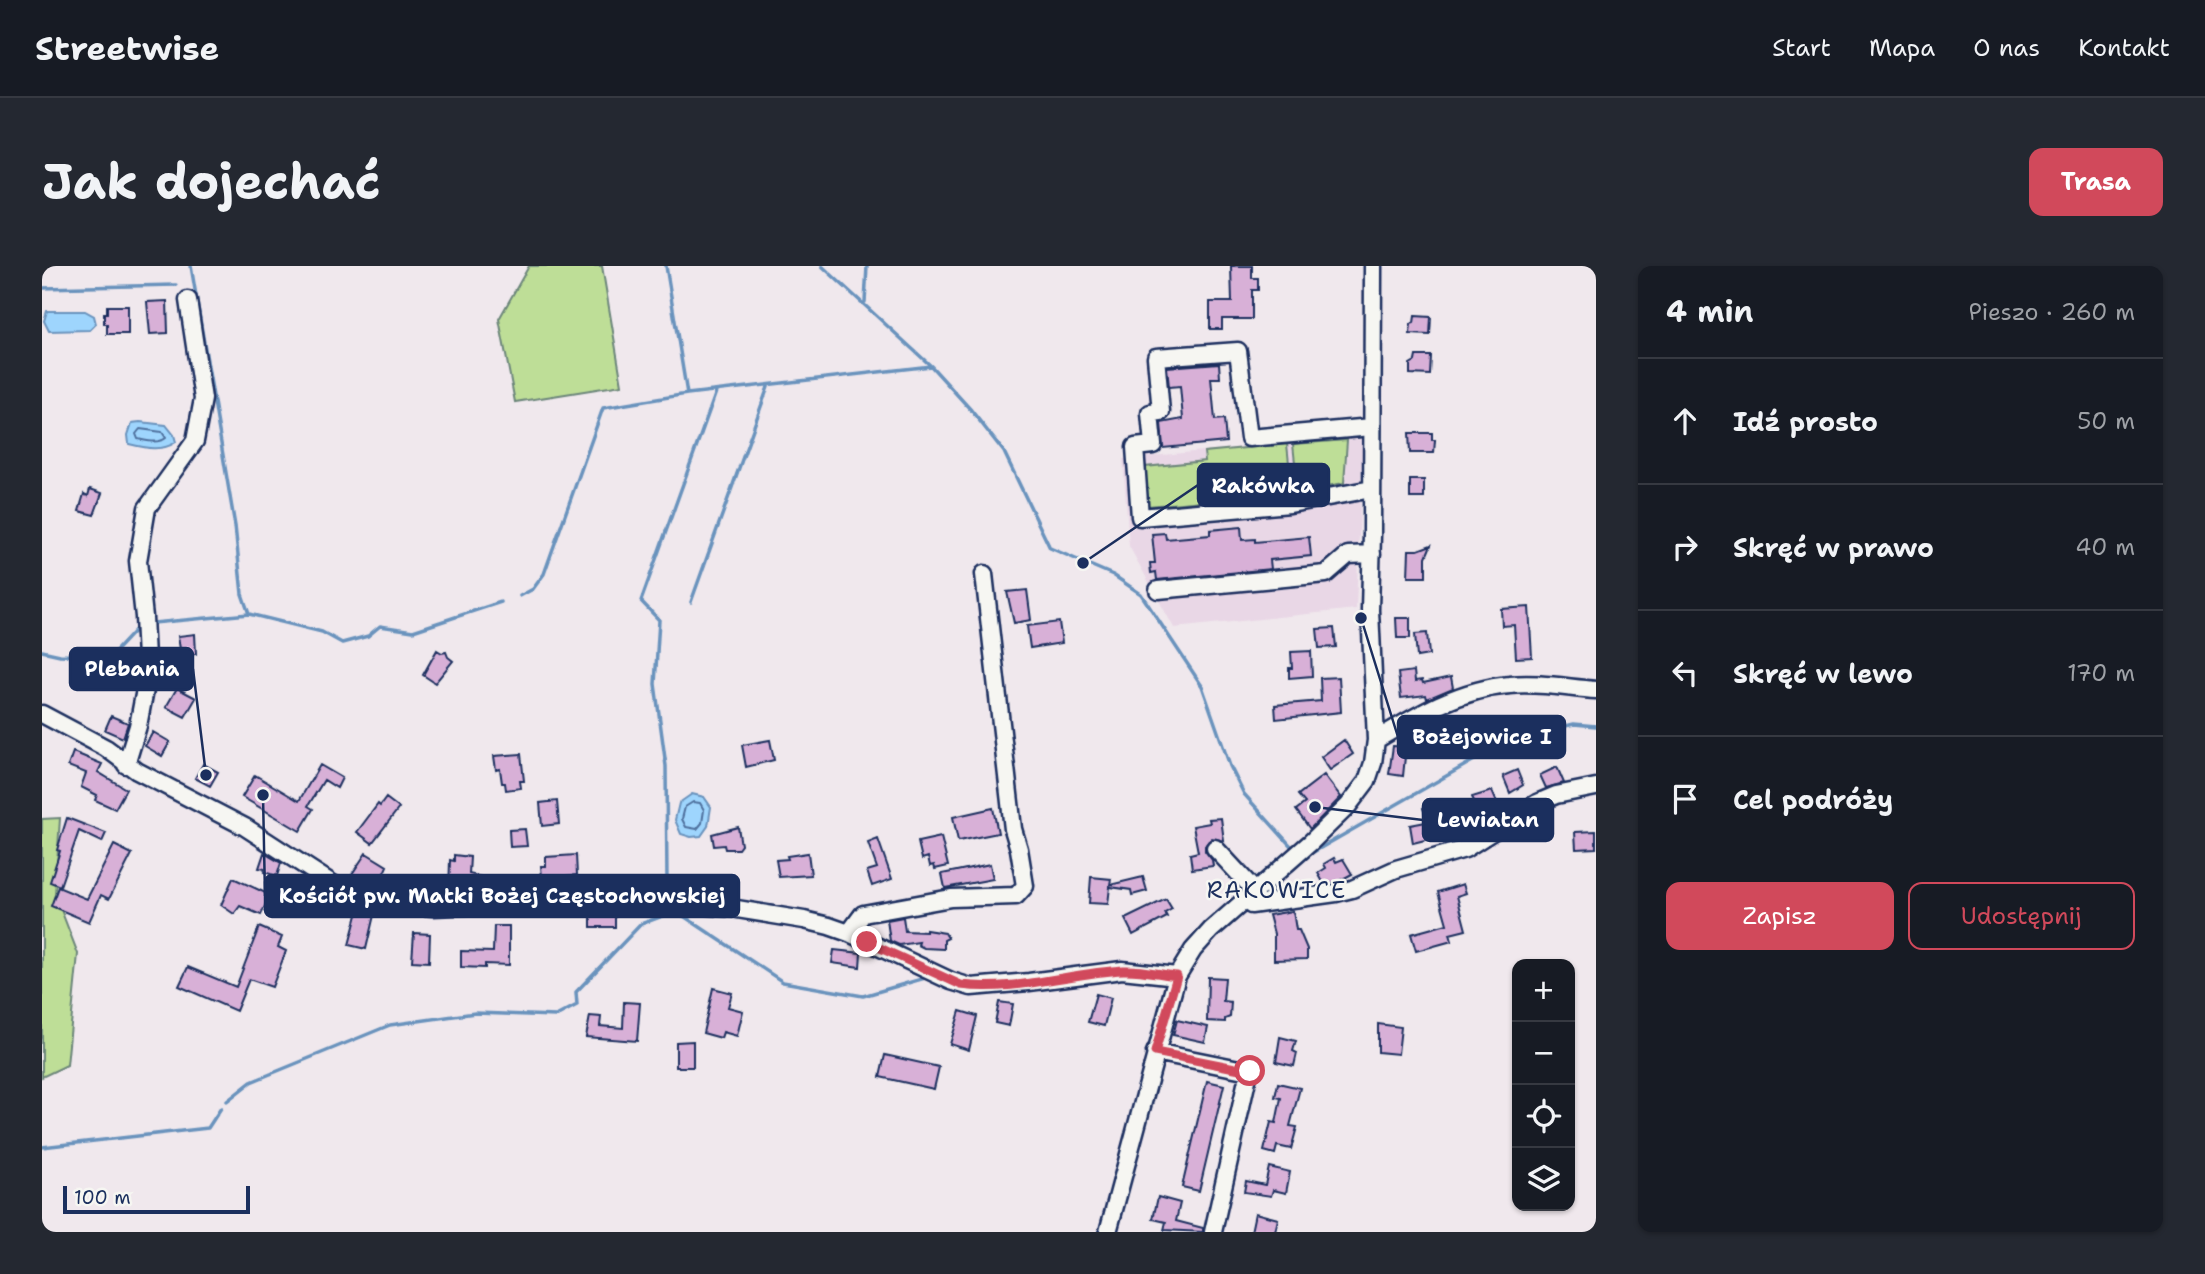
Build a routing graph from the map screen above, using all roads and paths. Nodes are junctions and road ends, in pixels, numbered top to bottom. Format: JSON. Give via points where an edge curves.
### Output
{"nodes":[{"id":1,"x":1373,"y":266,"type":"edge"},
{"id":2,"x":187,"y":300,"type":"dead end"},
{"id":3,"x":1372,"y":427,"type":"junction"},
{"id":4,"x":1372,"y":489,"type":"junction"},
{"id":5,"x":1372,"y":554,"type":"junction"},
{"id":6,"x":984,"y":574,"type":"dead end"},
{"id":7,"x":1158,"y":590,"type":"dead end"},
{"id":8,"x":1596,"y":690,"type":"edge"},
{"id":9,"x":42,"y":714,"type":"edge"},
{"id":10,"x":1376,"y":740,"type":"junction"},
{"id":11,"x":126,"y":765,"type":"junction"},
{"id":12,"x":1596,"y":787,"type":"edge"},
{"id":13,"x":1215,"y":848,"type":"dead end"},
{"id":14,"x":1250,"y":895,"type":"junction"},
{"id":15,"x":849,"y":933,"type":"junction"},
{"id":16,"x":1177,"y":976,"type":"junction"},
{"id":17,"x":1155,"y":1052,"type":"junction"},
{"id":18,"x":1108,"y":1232,"type":"edge"},
{"id":19,"x":1213,"y":1232,"type":"edge"}],
"edges":[{"from":1,"to":3,"type":"street"},
{"from":2,"to":11,"type":"street","via":[[203,399],[195,441],[147,508],[138,561],[146,679]]},
{"from":3,"to":4,"type":"street"},
{"from":3,"to":4,"type":"street","via":[[1249,438],[1238,351],[1156,357],[1161,412],[1150,413],[1153,445],[1135,447],[1140,517],[1290,504]]},
{"from":4,"to":5,"type":"street"},
{"from":5,"to":7,"type":"street","via":[[1348,555],[1326,575]]},
{"from":5,"to":10,"type":"street"},
{"from":6,"to":15,"type":"street","via":[[1013,829],[1025,886],[1016,896],[951,898],[863,914]]},
{"from":8,"to":10,"type":"street","via":[[1520,685],[1468,694],[1426,710]]},
{"from":9,"to":11,"type":"street","via":[[106,748]]},
{"from":10,"to":14,"type":"street","via":[[1360,793]]},
{"from":11,"to":15,"type":"street","via":[[237,822],[339,888],[377,902],[433,907],[682,903],[804,919]]},
{"from":12,"to":14,"type":"street","via":[[1556,795],[1465,849],[1396,869],[1352,889],[1251,905]]},
{"from":13,"to":14,"type":"street"},
{"from":14,"to":16,"type":"street","via":[[1211,930]]},
{"from":15,"to":16,"type":"street","via":[[961,985],[1122,970]]},
{"from":16,"to":17,"type":"street"},
{"from":17,"to":18,"type":"street"},
{"from":17,"to":19,"type":"street","via":[[1250,1071]]}]}
